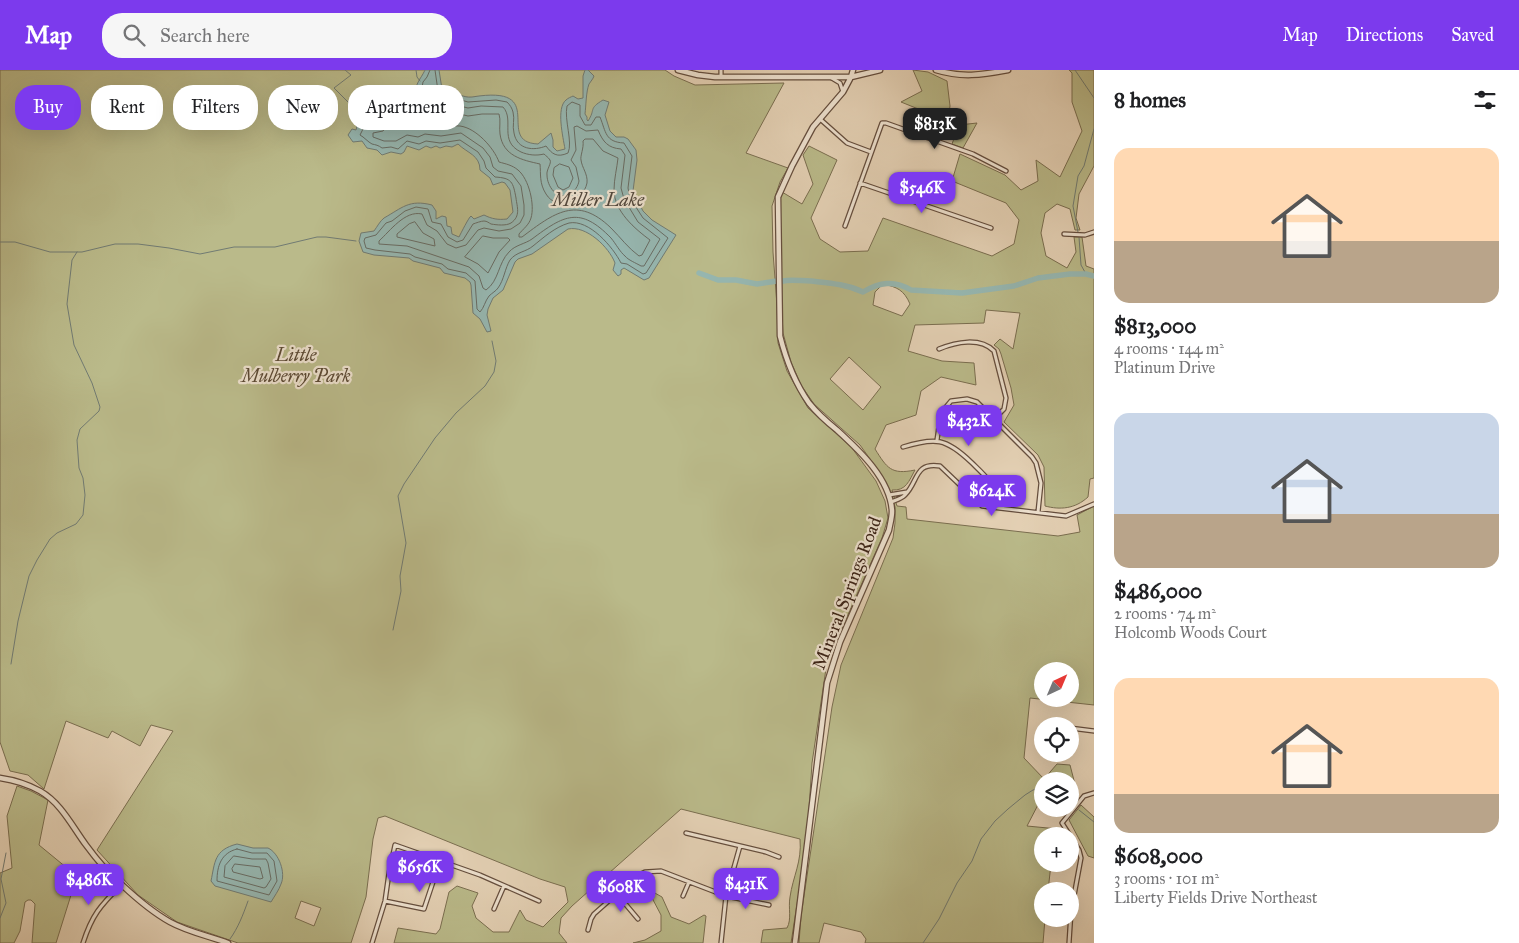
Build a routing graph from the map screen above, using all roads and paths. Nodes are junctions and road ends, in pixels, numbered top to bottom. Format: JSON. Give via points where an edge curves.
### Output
{"nodes":[{"id":1,"x":678,"y":70,"type":"edge"},
{"id":2,"x":716,"y":70,"type":"edge"},
{"id":3,"x":721,"y":70,"type":"edge"},
{"id":4,"x":853,"y":70,"type":"edge"},
{"id":5,"x":880,"y":70,"type":"edge"},
{"id":6,"x":936,"y":70,"type":"edge"},
{"id":7,"x":1008,"y":70,"type":"edge"},
{"id":8,"x":715,"y":77,"type":"junction"},
{"id":9,"x":721,"y":77,"type":"junction"},
{"id":10,"x":829,"y":77,"type":"junction"},
{"id":11,"x":851,"y":77,"type":"junction"},
{"id":12,"x":843,"y":92,"type":"junction"},
{"id":13,"x":819,"y":119,"type":"junction"},
{"id":14,"x":871,"y":152,"type":"junction"},
{"id":15,"x":1006,"y":171,"type":"dead end"},
{"id":16,"x":860,"y":183,"type":"junction"},
{"id":17,"x":845,"y":226,"type":"dead end"},
{"id":18,"x":990,"y":228,"type":"dead end"},
{"id":19,"x":1094,"y":232,"type":"edge"},
{"id":20,"x":1064,"y":234,"type":"dead end"},
{"id":21,"x":939,"y":349,"type":"dead end"},
{"id":22,"x":994,"y":419,"type":"junction"},
{"id":23,"x":937,"y":440,"type":"junction"},
{"id":24,"x":903,"y":447,"type":"dead end"},
{"id":25,"x":908,"y":492,"type":"junction"},
{"id":26,"x":888,"y":496,"type":"junction"},
{"id":27,"x":890,"y":502,"type":"junction"},
{"id":28,"x":1094,"y":504,"type":"edge"},
{"id":29,"x":990,"y":508,"type":"junction"},
{"id":30,"x":1038,"y":512,"type":"junction"},
{"id":31,"x":1079,"y":729,"type":"edge"},
{"id":32,"x":1094,"y":731,"type":"edge"},
{"id":33,"x":0,"y":778,"type":"edge"},
{"id":34,"x":1094,"y":793,"type":"edge"},
{"id":35,"x":686,"y":833,"type":"dead end"},
{"id":36,"x":740,"y":846,"type":"junction"},
{"id":37,"x":779,"y":857,"type":"dead end"},
{"id":38,"x":440,"y":861,"type":"junction"},
{"id":39,"x":689,"y":882,"type":"junction"},
{"id":40,"x":121,"y":885,"type":"junction"},
{"id":41,"x":504,"y":886,"type":"junction"},
{"id":42,"x":617,"y":894,"type":"junction"},
{"id":43,"x":683,"y":896,"type":"dead end"},
{"id":44,"x":726,"y":896,"type":"junction"},
{"id":45,"x":385,"y":901,"type":"junction"},
{"id":46,"x":539,"y":901,"type":"dead end"},
{"id":47,"x":769,"y":905,"type":"dead end"},
{"id":48,"x":494,"y":909,"type":"dead end"},
{"id":49,"x":638,"y":919,"type":"dead end"},
{"id":50,"x":588,"y":930,"type":"dead end"},
{"id":51,"x":83,"y":943,"type":"edge"},
{"id":52,"x":228,"y":943,"type":"edge"},
{"id":53,"x":372,"y":943,"type":"edge"},
{"id":54,"x":721,"y":943,"type":"edge"},
{"id":55,"x":794,"y":943,"type":"edge"},
{"id":56,"x":1069,"y":943,"type":"edge"}],
"edges":[{"from":1,"to":8,"type":"street"},
{"from":2,"to":8,"type":"street"},
{"from":3,"to":9,"type":"street"},
{"from":4,"to":11,"type":"street","name":"Mineral Springs Road"},
{"from":5,"to":11,"type":"street"},
{"from":6,"to":7,"type":"street","via":[[964,76]]},
{"from":8,"to":9,"type":"street"},
{"from":9,"to":10,"type":"street"},
{"from":10,"to":11,"type":"street"},
{"from":10,"to":12,"type":"street","via":[[840,83]]},
{"from":11,"to":12,"type":"street","name":"Mineral Springs Road"},
{"from":12,"to":13,"type":"street","name":"Mineral Springs Road"},
{"from":13,"to":14,"type":"street","via":[[847,143]]},
{"from":13,"to":26,"type":"street","name":"Mineral Springs Road","via":[[778,197],[780,336],[791,371],[809,402],[863,456]]},
{"from":14,"to":15,"type":"street","via":[[880,126],[886,123],[973,154]]},
{"from":14,"to":16,"type":"street"},
{"from":16,"to":17,"type":"street"},
{"from":16,"to":18,"type":"street"},
{"from":19,"to":20,"type":"street"},
{"from":21,"to":22,"type":"street","via":[[981,342],[994,351],[1006,398],[1004,409]]},
{"from":22,"to":23,"type":"street","via":[[977,402],[967,399],[951,401],[941,413]]},
{"from":22,"to":30,"type":"street","via":[[1036,463],[1041,483]]},
{"from":23,"to":24,"type":"street"},
{"from":23,"to":29,"type":"street","via":[[958,450],[986,476],[992,489]]},
{"from":25,"to":26,"type":"street"},
{"from":25,"to":27,"type":"street"},
{"from":25,"to":29,"type":"street","via":[[919,471],[931,464],[940,466],[982,506]]},
{"from":26,"to":27,"type":"street","name":"Mineral Springs Road"},
{"from":27,"to":55,"type":"street","name":"Mineral Springs Road","via":[[889,530],[840,642],[827,683]]},
{"from":28,"to":30,"type":"street","via":[[1066,516]]},
{"from":29,"to":30,"type":"street"},
{"from":31,"to":32,"type":"street"},
{"from":33,"to":40,"type":"street","via":[[26,784],[53,801],[90,851]]},
{"from":34,"to":56,"type":"street","via":[[1084,796],[1062,823],[1081,858]]},
{"from":35,"to":36,"type":"street"},
{"from":36,"to":37,"type":"street"},
{"from":36,"to":44,"type":"street"},
{"from":38,"to":41,"type":"street"},
{"from":38,"to":45,"type":"street","via":[[424,909]]},
{"from":38,"to":45,"type":"street","via":[[395,846]]},
{"from":39,"to":42,"type":"street","via":[[652,870],[636,876]]},
{"from":39,"to":43,"type":"street"},
{"from":39,"to":44,"type":"street"},
{"from":40,"to":51,"type":"street","via":[[95,912]]},
{"from":40,"to":52,"type":"street","via":[[171,922]]},
{"from":41,"to":46,"type":"street"},
{"from":41,"to":48,"type":"street"},
{"from":42,"to":49,"type":"street"},
{"from":42,"to":50,"type":"street","via":[[594,914]]},
{"from":44,"to":47,"type":"street"},
{"from":44,"to":54,"type":"street"},
{"from":45,"to":53,"type":"street"}]}
